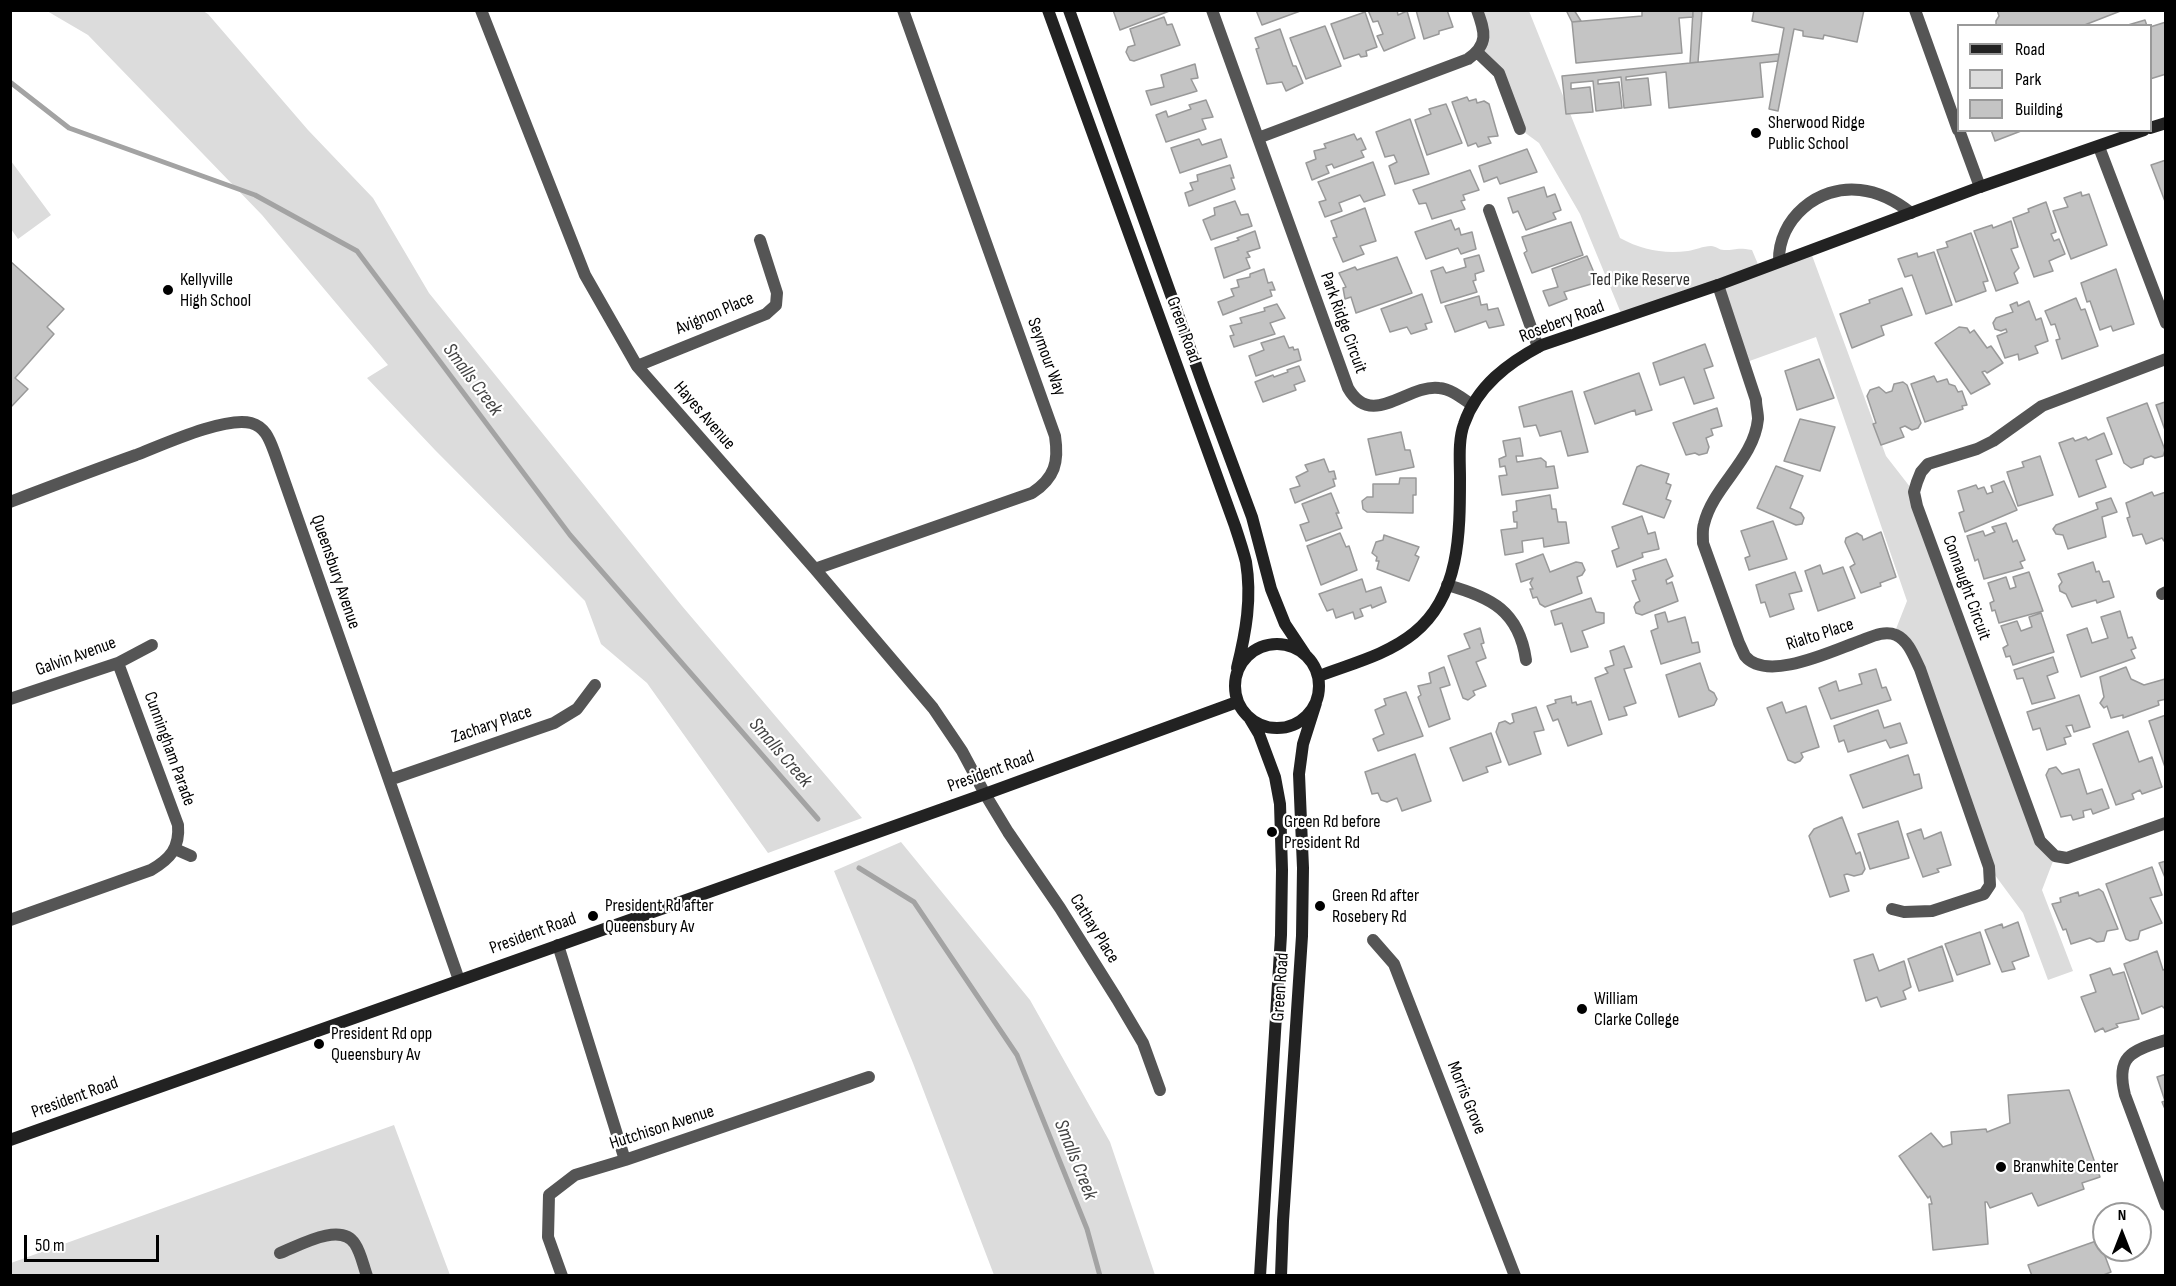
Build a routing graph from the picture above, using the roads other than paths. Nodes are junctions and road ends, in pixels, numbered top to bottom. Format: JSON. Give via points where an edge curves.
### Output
{"nodes":[{"id":1,"x":903,"y":10,"type":"edge"},
{"id":2,"x":1048,"y":10,"type":"edge"},
{"id":3,"x":1069,"y":10,"type":"edge"},
{"id":4,"x":1212,"y":10,"type":"edge"},
{"id":5,"x":1477,"y":10,"type":"edge"},
{"id":6,"x":1915,"y":10,"type":"edge"},
{"id":7,"x":485,"y":12,"type":"edge"},
{"id":8,"x":1477,"y":52,"type":"junction"},
{"id":9,"x":1957,"y":125,"type":"edge"},
{"id":10,"x":1520,"y":129,"type":"dead end"},
{"id":11,"x":1960,"y":132,"type":"edge"},
{"id":12,"x":2139,"y":132,"type":"edge"},
{"id":13,"x":1258,"y":138,"type":"junction"},
{"id":14,"x":2099,"y":147,"type":"junction"},
{"id":15,"x":1980,"y":187,"type":"junction"},
{"id":16,"x":1489,"y":210,"type":"dead end"},
{"id":17,"x":1911,"y":213,"type":"junction"},
{"id":18,"x":760,"y":240,"type":"dead end"},
{"id":19,"x":1779,"y":261,"type":"junction"},
{"id":20,"x":1718,"y":285,"type":"junction"},
{"id":21,"x":2166,"y":323,"type":"edge"},
{"id":22,"x":1538,"y":347,"type":"junction"},
{"id":23,"x":2166,"y":358,"type":"edge"},
{"id":24,"x":637,"y":366,"type":"junction"},
{"id":25,"x":1472,"y":405,"type":"junction"},
{"id":26,"x":10,"y":502,"type":"edge"},
{"id":27,"x":815,"y":569,"type":"junction"},
{"id":28,"x":1447,"y":585,"type":"junction"},
{"id":29,"x":152,"y":645,"type":"dead end"},
{"id":30,"x":1305,"y":654,"type":"junction"},
{"id":31,"x":1526,"y":660,"type":"dead end"},
{"id":32,"x":118,"y":663,"type":"junction"},
{"id":33,"x":1238,"y":668,"type":"junction"},
{"id":34,"x":1319,"y":676,"type":"junction"},
{"id":35,"x":595,"y":685,"type":"dead end"},
{"id":36,"x":10,"y":699,"type":"edge"},
{"id":37,"x":1237,"y":702,"type":"junction"},
{"id":38,"x":1316,"y":703,"type":"junction"},
{"id":39,"x":1250,"y":719,"type":"junction"},
{"id":40,"x":389,"y":780,"type":"junction"},
{"id":41,"x":985,"y":794,"type":"junction"},
{"id":42,"x":2166,"y":824,"type":"edge"},
{"id":43,"x":175,"y":849,"type":"junction"},
{"id":44,"x":191,"y":856,"type":"dead end"},
{"id":45,"x":1892,"y":909,"type":"dead end"},
{"id":46,"x":10,"y":920,"type":"edge"},
{"id":47,"x":1373,"y":940,"type":"dead end"},
{"id":48,"x":558,"y":945,"type":"junction"},
{"id":49,"x":459,"y":980,"type":"junction"},
{"id":50,"x":2166,"y":1040,"type":"edge"},
{"id":51,"x":869,"y":1077,"type":"dead end"},
{"id":52,"x":1160,"y":1090,"type":"dead end"},
{"id":53,"x":10,"y":1140,"type":"edge"},
{"id":54,"x":625,"y":1160,"type":"junction"},
{"id":55,"x":2166,"y":1204,"type":"edge"},
{"id":56,"x":280,"y":1253,"type":"dead end"},
{"id":57,"x":367,"y":1275,"type":"edge"},
{"id":58,"x":562,"y":1275,"type":"edge"},
{"id":59,"x":1260,"y":1275,"type":"edge"},
{"id":60,"x":1281,"y":1275,"type":"edge"},
{"id":61,"x":1515,"y":1275,"type":"edge"}],
"edges":[{"from":1,"to":27,"type":"street","name":"Seymour Way","via":[[1058,453],[1045,484],[1032,493]]},
{"from":2,"to":33,"type":"main road","name":"Green Road","via":[[1235,526],[1249,594]]},
{"from":3,"to":30,"type":"main road","name":"Green Road","via":[[1252,517],[1275,598],[1285,624]]},
{"from":4,"to":13,"type":"street","name":"Park Ridge Circuit"},
{"from":5,"to":8,"type":"street","via":[[1484,36]]},
{"from":6,"to":9,"type":"street"},
{"from":7,"to":24,"type":"street","name":"Hayes Avenue","via":[[585,275]]},
{"from":8,"to":10,"type":"street","via":[[1499,73]]},
{"from":8,"to":13,"type":"street","via":[[1468,59]]},
{"from":11,"to":15,"type":"street"},
{"from":12,"to":14,"type":"main road","name":"Rosebery Road"},
{"from":13,"to":25,"type":"street","name":"Park Ridge Circuit","via":[[1353,397],[1376,407],[1439,387]]},
{"from":14,"to":15,"type":"main road","name":"Rosebery Road"},
{"from":14,"to":21,"type":"street"},
{"from":15,"to":17,"type":"main road","name":"Rosebery Road"},
{"from":16,"to":22,"type":"street"},
{"from":17,"to":19,"type":"main road","name":"Rosebery Road"},
{"from":17,"to":19,"type":"street","via":[[1871,192],[1847,190],[1825,195],[1805,206],[1789,223],[1781,239]]},
{"from":18,"to":24,"type":"street","name":"Avignon Place","via":[[777,293],[776,305],[766,314]]},
{"from":19,"to":20,"type":"main road","name":"Rosebery Road"},
{"from":20,"to":22,"type":"main road","name":"Rosebery Road"},
{"from":20,"to":45,"type":"street","name":"Rialto Place","via":[[1756,400],[1758,419],[1752,440],[1703,525],[1703,543],[1738,643],[1746,657],[1776,667],[1879,634],[1894,634],[1902,639],[1920,669],[1989,867],[1990,885],[1984,894],[1932,911]]},
{"from":22,"to":25,"type":"main road","name":"Rosebery Road","via":[[1505,368]]},
{"from":23,"to":42,"type":"street","name":"Connaught Circuit","via":[[2042,406],[1993,441],[1928,464],[1914,492],[2040,841],[2055,856],[2067,858]]},
{"from":24,"to":27,"type":"street","name":"Hayes Avenue"},
{"from":25,"to":28,"type":"main road","name":"Rosebery Road","via":[[1463,426],[1456,561]]},
{"from":26,"to":40,"type":"street","name":"Queensbury Avenue","via":[[196,433],[238,422],[261,427],[275,454]]},
{"from":27,"to":41,"type":"street","name":"Hayes Avenue","via":[[933,708]]},
{"from":28,"to":31,"type":"street","via":[[1477,593],[1497,604],[1519,630]]},
{"from":28,"to":34,"type":"main road","name":"Rosebery Road","via":[[1435,612],[1414,633],[1378,653]]},
{"from":29,"to":32,"type":"street","name":"Galvin Avenue"},
{"from":30,"to":33,"type":"main road","via":[[1291,645],[1268,644],[1243,659]]},
{"from":30,"to":34,"type":"main road"},
{"from":32,"to":36,"type":"street","name":"Galvin Avenue"},
{"from":32,"to":43,"type":"street","name":"Cunningham Parade","via":[[177,825]]},
{"from":33,"to":37,"type":"main road","via":[[1234,687]]},
{"from":34,"to":38,"type":"main road"},
{"from":35,"to":40,"type":"street","name":"Zachary Place","via":[[577,708],[554,723]]},
{"from":37,"to":39,"type":"main road"},
{"from":37,"to":41,"type":"main road","name":"President Road"},
{"from":38,"to":39,"type":"main road","via":[[1299,722],[1284,728],[1265,727]]},
{"from":38,"to":60,"type":"main road","name":"Green Road","via":[[1303,744],[1299,774],[1302,936]]},
{"from":39,"to":59,"type":"main road","name":"Green Road","via":[[1275,777],[1282,870]]},
{"from":40,"to":49,"type":"street","name":"Queensbury Avenue"},
{"from":41,"to":48,"type":"main road","name":"President Road"},
{"from":41,"to":52,"type":"street","name":"Cathay Place","via":[[1143,1043]]},
{"from":43,"to":44,"type":"street"},
{"from":43,"to":46,"type":"street","via":[[165,862],[151,870]]},
{"from":47,"to":61,"type":"street","name":"Morris Grove","via":[[1394,964]]},
{"from":48,"to":49,"type":"main road","name":"President Road"},
{"from":48,"to":54,"type":"street"},
{"from":49,"to":53,"type":"main road","name":"President Road"},
{"from":50,"to":55,"type":"street","via":[[2135,1050],[2123,1063],[2121,1079]]},
{"from":51,"to":54,"type":"street","name":"Hutchison Avenue"},
{"from":54,"to":58,"type":"street","name":"Hutchison Avenue","via":[[575,1175],[549,1195],[548,1237]]},
{"from":56,"to":57,"type":"street","via":[[339,1234],[350,1237],[356,1245]]}]}
